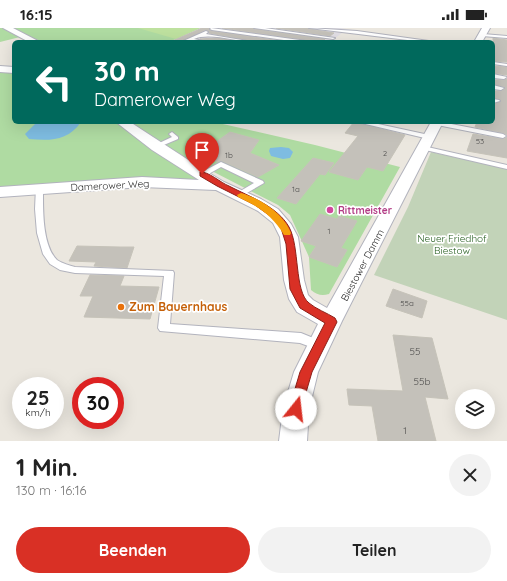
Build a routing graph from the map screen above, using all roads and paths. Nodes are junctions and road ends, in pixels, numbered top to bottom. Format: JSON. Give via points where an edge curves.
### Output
{"nodes":[{"id":1,"x":8,"y":28,"type":"edge"},
{"id":2,"x":213,"y":28,"type":"edge"},
{"id":3,"x":256,"y":28,"type":"edge"},
{"id":4,"x":282,"y":28,"type":"edge"},
{"id":5,"x":311,"y":28,"type":"edge"},
{"id":6,"x":343,"y":30,"type":"edge"},
{"id":7,"x":277,"y":31,"type":"junction"},
{"id":8,"x":201,"y":34,"type":"junction"},
{"id":9,"x":482,"y":35,"type":"edge"},
{"id":10,"x":267,"y":36,"type":"junction"},
{"id":11,"x":507,"y":37,"type":"edge"},
{"id":12,"x":333,"y":38,"type":"junction"},
{"id":13,"x":190,"y":39,"type":"joint"},
{"id":14,"x":32,"y":40,"type":"edge"},
{"id":15,"x":195,"y":40,"type":"edge"},
{"id":16,"x":239,"y":40,"type":"edge"},
{"id":17,"x":260,"y":40,"type":"edge"},
{"id":18,"x":294,"y":40,"type":"edge"},
{"id":19,"x":330,"y":40,"type":"edge"},
{"id":20,"x":419,"y":40,"type":"edge"},
{"id":21,"x":495,"y":63,"type":"edge"},
{"id":22,"x":506,"y":65,"type":"dead end"},
{"id":23,"x":0,"y":68,"type":"edge"},
{"id":24,"x":12,"y":70,"type":"edge"},
{"id":25,"x":495,"y":76,"type":"edge"},
{"id":26,"x":504,"y":77,"type":"dead end"},
{"id":27,"x":495,"y":88,"type":"edge"},
{"id":28,"x":501,"y":89,"type":"dead end"},
{"id":29,"x":125,"y":124,"type":"edge"},
{"id":30,"x":376,"y":124,"type":"edge"},
{"id":31,"x":432,"y":131,"type":"edge"},
{"id":32,"x":172,"y":134,"type":"dead end"},
{"id":33,"x":501,"y":138,"type":"dead end"},
{"id":34,"x":157,"y":146,"type":"junction"},
{"id":35,"x":507,"y":167,"type":"edge"},
{"id":36,"x":202,"y":174,"type":"junction"},
{"id":37,"x":220,"y":185,"type":"junction"},
{"id":38,"x":39,"y":189,"type":"junction"},
{"id":39,"x":0,"y":192,"type":"edge"},
{"id":40,"x":240,"y":195,"type":"junction"},
{"id":41,"x":331,"y":322,"type":"junction"},
{"id":42,"x":319,"y":345,"type":"junction"},
{"id":43,"x":293,"y":441,"type":"edge"}],
"edges":[{"from":1,"to":14,"type":"street"},
{"from":2,"to":8,"type":"lane"},
{"from":2,"to":10,"type":"lane"},
{"from":3,"to":7,"type":"lane"},
{"from":4,"to":7,"type":"lane"},
{"from":5,"to":6,"type":"lane"},
{"from":6,"to":12,"type":"lane"},
{"from":6,"to":20,"type":"lane"},
{"from":7,"to":10,"type":"lane"},
{"from":7,"to":12,"type":"lane"},
{"from":8,"to":13,"type":"lane"},
{"from":8,"to":16,"type":"lane"},
{"from":9,"to":11,"type":"lane"},
{"from":10,"to":17,"type":"lane"},
{"from":10,"to":18,"type":"lane"},
{"from":12,"to":19,"type":"lane"},
{"from":13,"to":15,"type":"lane"},
{"from":21,"to":22,"type":"lane"},
{"from":23,"to":24,"type":"street"},
{"from":25,"to":26,"type":"lane"},
{"from":27,"to":28,"type":"lane"},
{"from":29,"to":34,"type":"street","name":"Damerower Weg"},
{"from":30,"to":31,"type":"lane"},
{"from":31,"to":33,"type":"lane"},
{"from":31,"to":35,"type":"lane"},
{"from":31,"to":41,"type":"street","name":"Biestower Damm"},
{"from":32,"to":34,"type":"lane","via":[[176,138]]},
{"from":34,"to":36,"type":"street","name":"Damerower Weg"},
{"from":36,"to":37,"type":"street","name":"Damerower Weg"},
{"from":36,"to":40,"type":"lane","via":[[221,164],[260,182]]},
{"from":37,"to":38,"type":"street","name":"Damerower Weg","via":[[142,182]]},
{"from":37,"to":40,"type":"street","name":"Damerower Weg"},
{"from":38,"to":39,"type":"street","name":"Damerower Weg"},
{"from":38,"to":42,"type":"lane","via":[[40,222],[45,251],[62,267],[75,270],[169,273],[164,328],[301,338]]},
{"from":40,"to":41,"type":"street","name":"Damerower Weg","via":[[276,216],[285,228],[290,244],[295,289],[304,305]]},
{"from":41,"to":42,"type":"street","name":"Biestower Damm"},
{"from":42,"to":43,"type":"street","name":"Biestower Damm","via":[[306,372],[298,402]]}]}
